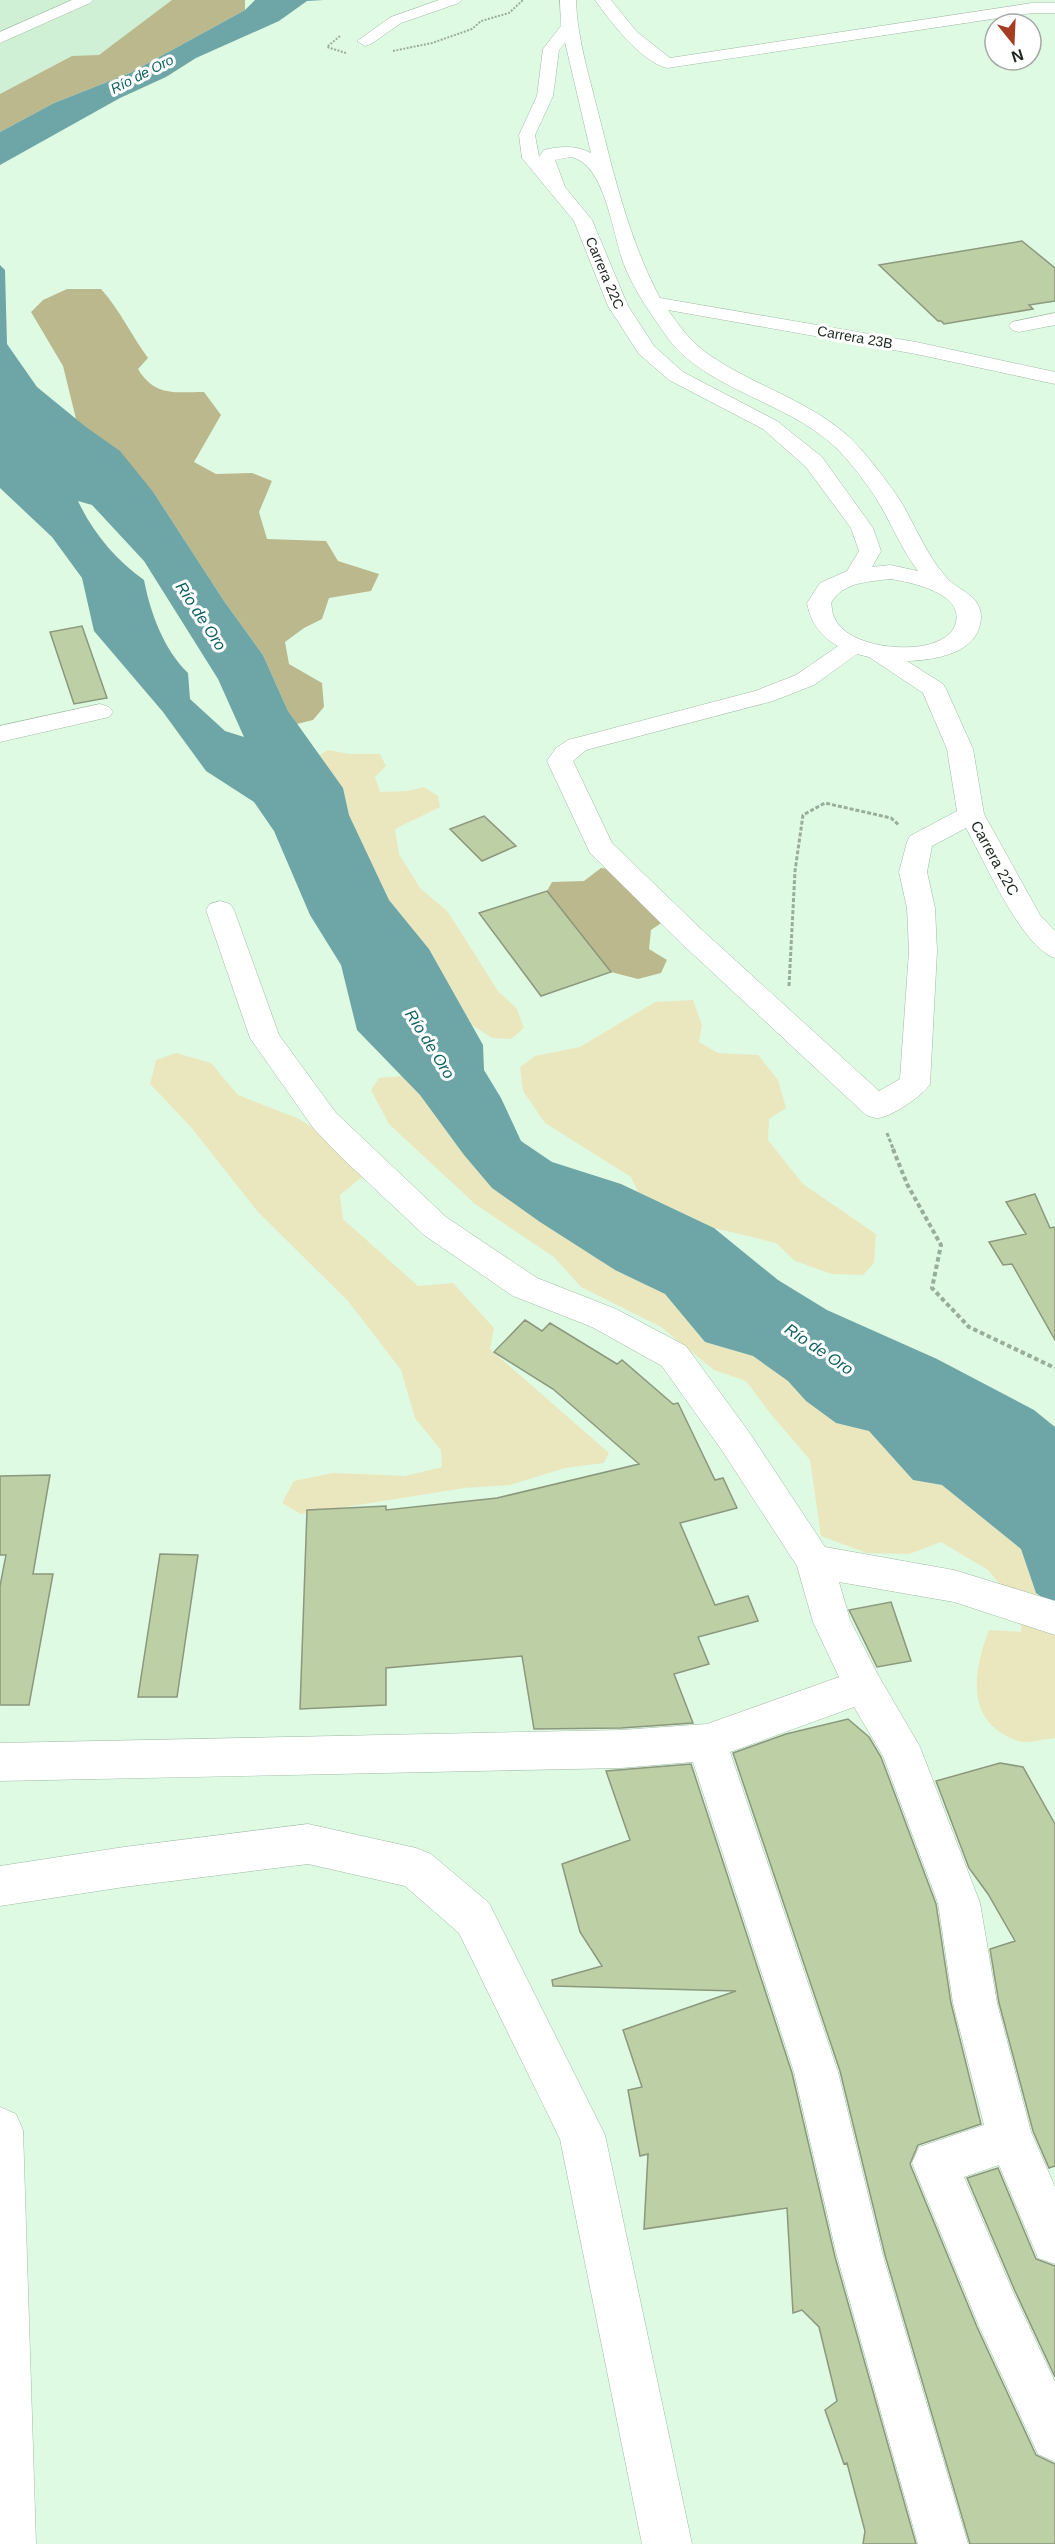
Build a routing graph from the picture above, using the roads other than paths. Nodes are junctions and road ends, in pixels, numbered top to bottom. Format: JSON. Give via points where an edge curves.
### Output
{"nodes":[{"id":1,"x":85,"y":0,"type":"edge"},
{"id":2,"x":454,"y":0,"type":"edge"},
{"id":3,"x":568,"y":0,"type":"edge"},
{"id":4,"x":603,"y":0,"type":"edge"},
{"id":5,"x":1055,"y":8,"type":"edge"},
{"id":6,"x":569,"y":27,"type":"junction"},
{"id":7,"x":0,"y":38,"type":"edge"},
{"id":8,"x":366,"y":41,"type":"dead end"},
{"id":9,"x":538,"y":113,"type":"junction"},
{"id":10,"x":590,"y":116,"type":"junction"},
{"id":11,"x":607,"y":181,"type":"junction"},
{"id":12,"x":556,"y":187,"type":"junction"},
{"id":13,"x":653,"y":303,"type":"junction"},
{"id":14,"x":1037,"y":323,"type":"edge"},
{"id":15,"x":1055,"y":336,"type":"edge"},
{"id":16,"x":1055,"y":378,"type":"edge"},
{"id":17,"x":856,"y":576,"type":"junction"},
{"id":18,"x":940,"y":584,"type":"junction"},
{"id":19,"x":951,"y":645,"type":"junction"},
{"id":20,"x":853,"y":646,"type":"junction"},
{"id":21,"x":878,"y":653,"type":"junction"},
{"id":22,"x":934,"y":689,"type":"junction"},
{"id":23,"x":100,"y":712,"type":"dead end"},
{"id":24,"x":0,"y":734,"type":"edge"},
{"id":25,"x":971,"y":814,"type":"junction"},
{"id":26,"x":220,"y":910,"type":"dead end"},
{"id":27,"x":1055,"y":948,"type":"edge"},
{"id":28,"x":814,"y":1561,"type":"junction"},
{"id":29,"x":1055,"y":1618,"type":"edge"},
{"id":30,"x":863,"y":1686,"type":"junction"},
{"id":31,"x":707,"y":1742,"type":"junction"},
{"id":32,"x":0,"y":1762,"type":"edge"},
{"id":33,"x":0,"y":1886,"type":"edge"},
{"id":34,"x":0,"y":2130,"type":"edge"},
{"id":35,"x":1010,"y":2139,"type":"junction"},
{"id":36,"x":1055,"y":2241,"type":"edge"},
{"id":37,"x":1055,"y":2437,"type":"edge"},
{"id":38,"x":11,"y":2544,"type":"edge"},
{"id":39,"x":667,"y":2544,"type":"edge"},
{"id":40,"x":943,"y":2544,"type":"edge"}],
"edges":[{"from":1,"to":7,"type":"street"},
{"from":2,"to":8,"type":"street","via":[[396,20]]},
{"from":3,"to":6,"type":"street","name":"Carrera 22C"},
{"from":4,"to":5,"type":"street","via":[[643,48],[667,63],[1032,8]]},
{"from":6,"to":9,"type":"street","name":"Carrera 22C","via":[[551,49],[545,96]]},
{"from":6,"to":10,"type":"street","name":"Carrera 22C"},
{"from":9,"to":10,"type":"street","via":[[543,137],[561,143],[583,138]]},
{"from":9,"to":12,"type":"street","name":"Carrera 22C","via":[[527,135],[531,158]]},
{"from":10,"to":11,"type":"street","name":"Carrera 22C"},
{"from":11,"to":12,"type":"street","via":[[590,157],[565,152],[550,154],[546,160]]},
{"from":11,"to":13,"type":"street","name":"Carrera 22C","via":[[634,267]]},
{"from":12,"to":17,"type":"street","name":"Carrera 22C","via":[[584,220],[618,306],[646,350],[676,376],[770,425],[814,462],[836,490],[862,528],[870,551]]},
{"from":13,"to":16,"type":"street","name":"Carrera 23B","via":[[916,348]]},
{"from":13,"to":18,"type":"street","name":"Carrera 22C","via":[[678,338],[699,357],[793,408],[842,441],[888,499],[923,562]]},
{"from":14,"to":15,"type":"street"},
{"from":17,"to":18,"type":"street","via":[[908,574]]},
{"from":17,"to":20,"type":"street","via":[[830,587],[818,605],[823,624]]},
{"from":18,"to":19,"type":"street","via":[[957,597],[969,621]]},
{"from":19,"to":21,"type":"street","via":[[914,655]]},
{"from":19,"to":22,"type":"street"},
{"from":20,"to":21,"type":"street"},
{"from":20,"to":25,"type":"street","via":[[805,680],[764,696],[577,745],[565,753],[560,761],[600,847],[877,1107],[915,1084],[923,951],[921,908],[913,872],[920,842]]},
{"from":21,"to":22,"type":"street"},
{"from":22,"to":25,"type":"street","name":"Carrera 22C","via":[[960,749]]},
{"from":23,"to":24,"type":"street"},
{"from":25,"to":27,"type":"street","name":"Carrera 22C","via":[[1029,920]]},
{"from":26,"to":28,"type":"street","via":[[265,1038],[325,1121],[435,1226],[525,1287],[604,1318],[674,1356]]},
{"from":28,"to":29,"type":"street","via":[[954,1586]]},
{"from":28,"to":30,"type":"street","via":[[832,1622]]},
{"from":30,"to":31,"type":"street"},
{"from":30,"to":35,"type":"street","via":[[900,1747],[959,1903],[975,2003]]},
{"from":31,"to":32,"type":"street","via":[[621,1749]]},
{"from":31,"to":40,"type":"street","via":[[816,2072],[860,2256]]},
{"from":33,"to":39,"type":"street","via":[[308,1844],[416,1868],[474,1918],[582,2135]]},
{"from":34,"to":38,"type":"street"},
{"from":35,"to":36,"type":"street"},
{"from":35,"to":37,"type":"street","via":[[935,2163]]}]}
